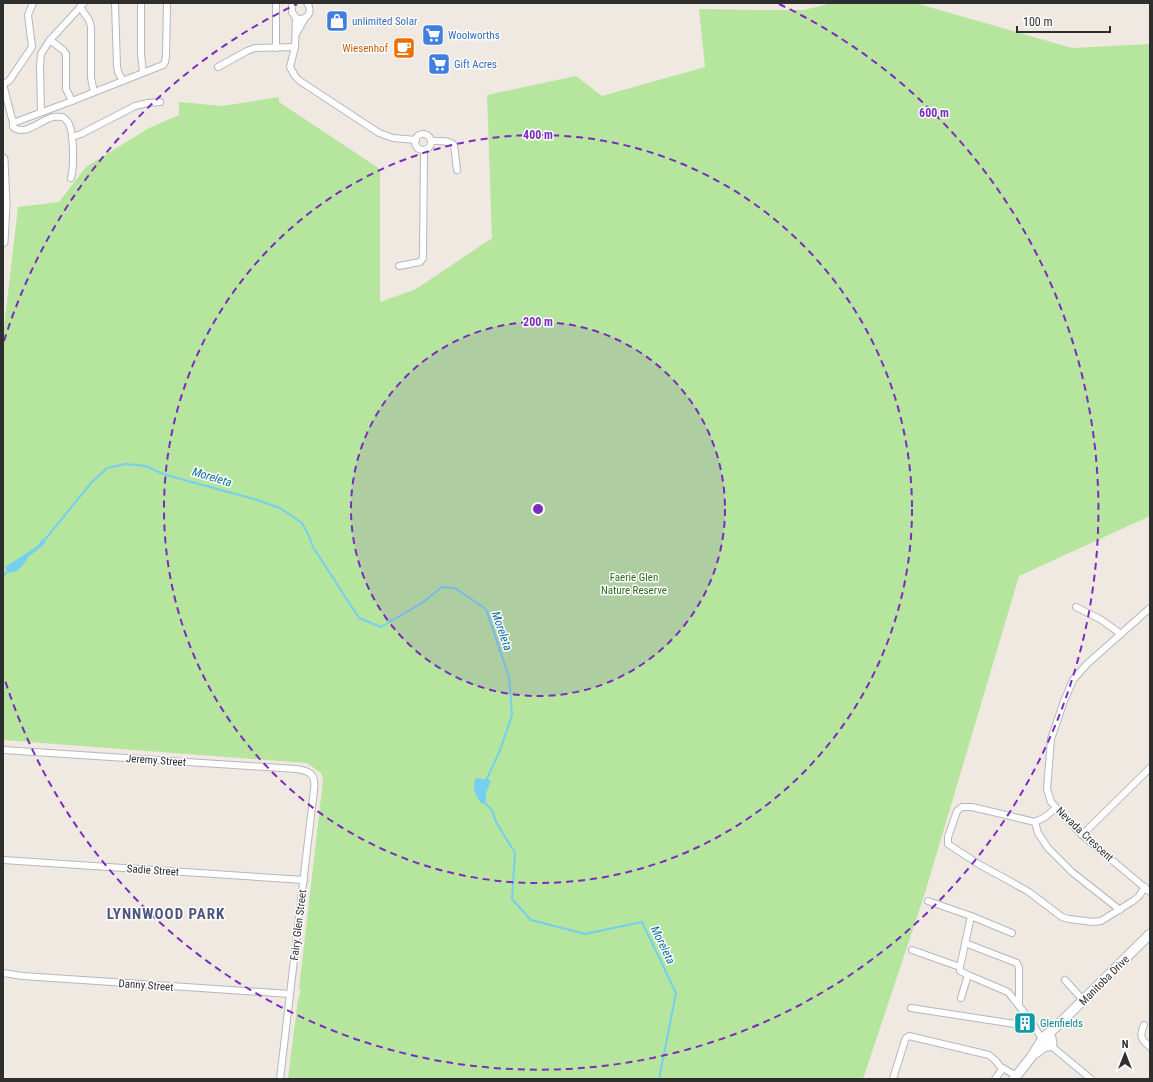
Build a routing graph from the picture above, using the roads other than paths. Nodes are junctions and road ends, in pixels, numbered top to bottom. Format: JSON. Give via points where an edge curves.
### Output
{"nodes":[{"id":1,"x":33,"y":3,"type":"edge"},
{"id":2,"x":115,"y":3,"type":"edge"},
{"id":3,"x":141,"y":3,"type":"edge"},
{"id":4,"x":167,"y":3,"type":"edge"},
{"id":5,"x":276,"y":3,"type":"edge"},
{"id":6,"x":294,"y":3,"type":"edge"},
{"id":7,"x":307,"y":3,"type":"edge"},
{"id":8,"x":82,"y":5,"type":"edge"},
{"id":9,"x":296,"y":18,"type":"junction"},
{"id":10,"x":305,"y":18,"type":"junction"},
{"id":11,"x":296,"y":36,"type":"junction"},
{"id":12,"x":50,"y":40,"type":"junction"},
{"id":13,"x":295,"y":47,"type":"junction"},
{"id":14,"x":276,"y":48,"type":"junction"},
{"id":15,"x":218,"y":67,"type":"dead end"},
{"id":16,"x":144,"y":72,"type":"junction"},
{"id":17,"x":123,"y":81,"type":"junction"},
{"id":18,"x":3,"y":84,"type":"edge"},
{"id":19,"x":94,"y":92,"type":"junction"},
{"id":20,"x":72,"y":101,"type":"junction"},
{"id":21,"x":160,"y":102,"type":"dead end"},
{"id":22,"x":41,"y":112,"type":"junction"},
{"id":23,"x":12,"y":123,"type":"junction"},
{"id":24,"x":72,"y":137,"type":"junction"},
{"id":25,"x":416,"y":140,"type":"junction"},
{"id":26,"x":431,"y":141,"type":"junction"},
{"id":27,"x":424,"y":150,"type":"junction"},
{"id":28,"x":3,"y":159,"type":"edge"},
{"id":29,"x":457,"y":170,"type":"dead end"},
{"id":30,"x":71,"y":178,"type":"dead end"},
{"id":31,"x":3,"y":242,"type":"edge"},
{"id":32,"x":400,"y":266,"type":"dead end"},
{"id":33,"x":1076,"y":607,"type":"dead end"},
{"id":34,"x":1150,"y":608,"type":"edge"},
{"id":35,"x":1121,"y":634,"type":"junction"},
{"id":36,"x":3,"y":750,"type":"edge"},
{"id":37,"x":1150,"y":768,"type":"edge"},
{"id":38,"x":309,"y":772,"type":"joint"},
{"id":39,"x":1056,"y":808,"type":"junction"},
{"id":40,"x":1035,"y":822,"type":"junction"},
{"id":41,"x":1082,"y":835,"type":"junction"},
{"id":42,"x":3,"y":860,"type":"edge"},
{"id":43,"x":304,"y":880,"type":"junction"},
{"id":44,"x":1147,"y":890,"type":"edge"},
{"id":45,"x":928,"y":901,"type":"dead end"},
{"id":46,"x":1120,"y":910,"type":"junction"},
{"id":47,"x":971,"y":916,"type":"junction"},
{"id":48,"x":1012,"y":933,"type":"dead end"},
{"id":49,"x":1150,"y":934,"type":"edge"},
{"id":50,"x":965,"y":943,"type":"junction"},
{"id":51,"x":912,"y":950,"type":"dead end"},
{"id":52,"x":960,"y":967,"type":"junction"},
{"id":53,"x":3,"y":973,"type":"edge"},
{"id":54,"x":968,"y":976,"type":"junction"},
{"id":55,"x":1065,"y":980,"type":"dead end"},
{"id":56,"x":290,"y":994,"type":"junction"},
{"id":57,"x":960,"y":998,"type":"dead end"},
{"id":58,"x":1083,"y":1000,"type":"junction"},
{"id":59,"x":1019,"y":1006,"type":"junction"},
{"id":60,"x":911,"y":1008,"type":"dead end"},
{"id":61,"x":1026,"y":1016,"type":"junction"},
{"id":62,"x":1144,"y":1025,"type":"dead end"},
{"id":63,"x":1046,"y":1041,"type":"junction"},
{"id":64,"x":1150,"y":1047,"type":"edge"},
{"id":65,"x":1002,"y":1069,"type":"junction"},
{"id":66,"x":1015,"y":1078,"type":"edge"},
{"id":67,"x":280,"y":1079,"type":"edge"},
{"id":68,"x":893,"y":1079,"type":"edge"},
{"id":69,"x":995,"y":1079,"type":"edge"},
{"id":70,"x":1091,"y":1079,"type":"edge"}],
"edges":[{"from":1,"to":18,"type":"street","via":[[28,12],[32,49],[13,76]]},
{"from":2,"to":17,"type":"street","via":[[117,66]]},
{"from":3,"to":16,"type":"street","via":[[141,54]]},
{"from":4,"to":16,"type":"street","via":[[165,62]]},
{"from":5,"to":14,"type":"street"},
{"from":6,"to":9,"type":"street","via":[[292,12]]},
{"from":7,"to":10,"type":"street","via":[[310,12]]},
{"from":8,"to":12,"type":"street"},
{"from":8,"to":19,"type":"street","via":[[91,27],[91,78]]},
{"from":9,"to":10,"type":"street"},
{"from":9,"to":11,"type":"street"},
{"from":10,"to":11,"type":"street"},
{"from":11,"to":13,"type":"street"},
{"from":12,"to":20,"type":"street","via":[[66,54],[66,89]]},
{"from":12,"to":22,"type":"street","via":[[41,54]]},
{"from":13,"to":14,"type":"street"},
{"from":13,"to":25,"type":"street","via":[[290,67],[300,81],[379,133],[392,138]]},
{"from":14,"to":15,"type":"street","via":[[252,49]]},
{"from":16,"to":17,"type":"street"},
{"from":17,"to":19,"type":"street"},
{"from":18,"to":23,"type":"street"},
{"from":19,"to":20,"type":"street"},
{"from":20,"to":22,"type":"street"},
{"from":21,"to":24,"type":"street","via":[[135,106]]},
{"from":22,"to":23,"type":"street"},
{"from":23,"to":24,"type":"street","via":[[17,130],[21,130],[50,118],[63,117],[69,122]]},
{"from":24,"to":30,"type":"street"},
{"from":25,"to":26,"type":"street","via":[[424,134]]},
{"from":25,"to":27,"type":"street","via":[[417,148]]},
{"from":26,"to":27,"type":"street","via":[[429,148]]},
{"from":26,"to":29,"type":"street","via":[[452,142],[456,152]]},
{"from":27,"to":32,"type":"street","via":[[423,258],[420,262]]},
{"from":28,"to":31,"type":"street"},
{"from":33,"to":35,"type":"street","via":[[1100,619]]},
{"from":34,"to":35,"type":"street","name":"Nevada Crescent"},
{"from":35,"to":39,"type":"street","name":"Nevada Crescent","via":[[1078,673],[1064,701],[1051,739],[1047,780],[1048,794]]},
{"from":36,"to":38,"type":"street","name":"Jeremy Street","via":[[296,769]]},
{"from":37,"to":41,"type":"street"},
{"from":38,"to":43,"type":"street","name":"Fairy Glen Street","via":[[315,784]]},
{"from":39,"to":40,"type":"street"},
{"from":39,"to":41,"type":"street","name":"Nevada Crescent"},
{"from":40,"to":46,"type":"street","via":[[1038,833],[1048,848],[1072,872]]},
{"from":40,"to":46,"type":"street","via":[[972,807],[962,807],[957,811],[948,844],[1028,892],[1062,917],[1097,922]]},
{"from":41,"to":44,"type":"street","name":"Nevada Crescent"},
{"from":42,"to":43,"type":"street","name":"Sadie Street"},
{"from":43,"to":56,"type":"street","name":"Fairy Glen Street"},
{"from":44,"to":46,"type":"street"},
{"from":45,"to":47,"type":"street"},
{"from":47,"to":48,"type":"street"},
{"from":47,"to":50,"type":"street"},
{"from":49,"to":58,"type":"street","name":"Manitoba Drive"},
{"from":50,"to":52,"type":"street"},
{"from":50,"to":59,"type":"street","via":[[1016,963],[1019,968]]},
{"from":51,"to":52,"type":"street"},
{"from":52,"to":54,"type":"street","via":[[962,973]]},
{"from":53,"to":56,"type":"street","name":"Danny Street"},
{"from":54,"to":57,"type":"street"},
{"from":54,"to":59,"type":"street","via":[[1008,992]]},
{"from":55,"to":58,"type":"street"},
{"from":56,"to":67,"type":"street","name":"Fairy Glen Street"},
{"from":58,"to":63,"type":"street","name":"Manitoba Drive"},
{"from":59,"to":61,"type":"street"},
{"from":60,"to":61,"type":"street","via":[[1015,1024]]},
{"from":61,"to":63,"type":"street"},
{"from":62,"to":64,"type":"street","via":[[1141,1037]]},
{"from":63,"to":66,"type":"street","name":"Manitoba Drive"},
{"from":63,"to":70,"type":"street"},
{"from":65,"to":66,"type":"street"},
{"from":65,"to":68,"type":"street","via":[[989,1055],[909,1036],[905,1040]]},
{"from":65,"to":69,"type":"street"}]}
